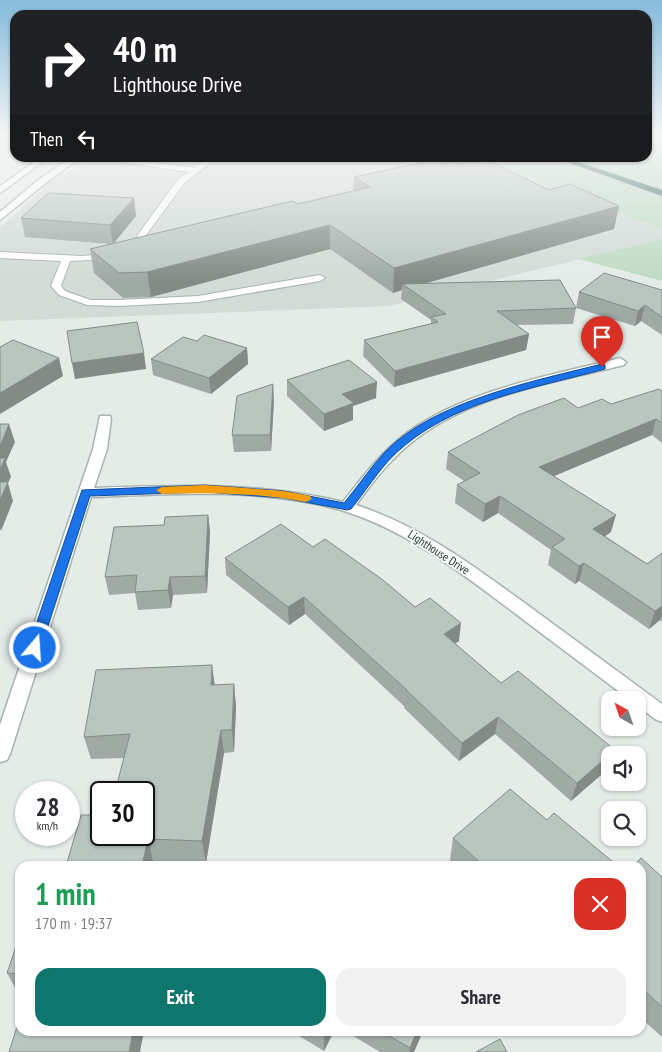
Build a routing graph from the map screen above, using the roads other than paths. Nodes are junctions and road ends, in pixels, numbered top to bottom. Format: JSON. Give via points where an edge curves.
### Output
{"nodes":[{"id":1,"x":40,"y":183,"type":"edge"},
{"id":2,"x":180,"y":183,"type":"edge"},
{"id":3,"x":633,"y":183,"type":"edge"},
{"id":4,"x":662,"y":193,"type":"edge"},
{"id":5,"x":0,"y":217,"type":"edge"},
{"id":6,"x":136,"y":248,"type":"edge"},
{"id":7,"x":115,"y":254,"type":"edge"},
{"id":8,"x":0,"y":255,"type":"edge"},
{"id":9,"x":66,"y":259,"type":"junction"},
{"id":10,"x":320,"y":278,"type":"dead end"},
{"id":11,"x":620,"y":362,"type":"dead end"},
{"id":12,"x":105,"y":419,"type":"dead end"},
{"id":13,"x":86,"y":493,"type":"junction"},
{"id":14,"x":347,"y":507,"type":"junction"},
{"id":15,"x":662,"y":714,"type":"edge"},
{"id":16,"x":0,"y":754,"type":"edge"}],
"edges":[{"from":1,"to":5,"type":"street"},
{"from":2,"to":6,"type":"lane","via":[[141,236],[154,242]]},
{"from":3,"to":4,"type":"highway"},
{"from":7,"to":9,"type":"lane"},
{"from":8,"to":9,"type":"lane"},
{"from":9,"to":10,"type":"lane","via":[[56,286],[62,293],[90,304],[198,299]]},
{"from":11,"to":14,"type":"street","via":[[474,402],[425,426],[390,454]]},
{"from":12,"to":13,"type":"street","via":[[100,449]]},
{"from":13,"to":14,"type":"street","name":"Lighthouse Drive","via":[[205,489],[284,494]]},
{"from":13,"to":16,"type":"street"},
{"from":14,"to":15,"type":"street","name":"Lighthouse Drive","via":[[410,532],[475,575]]}]}
